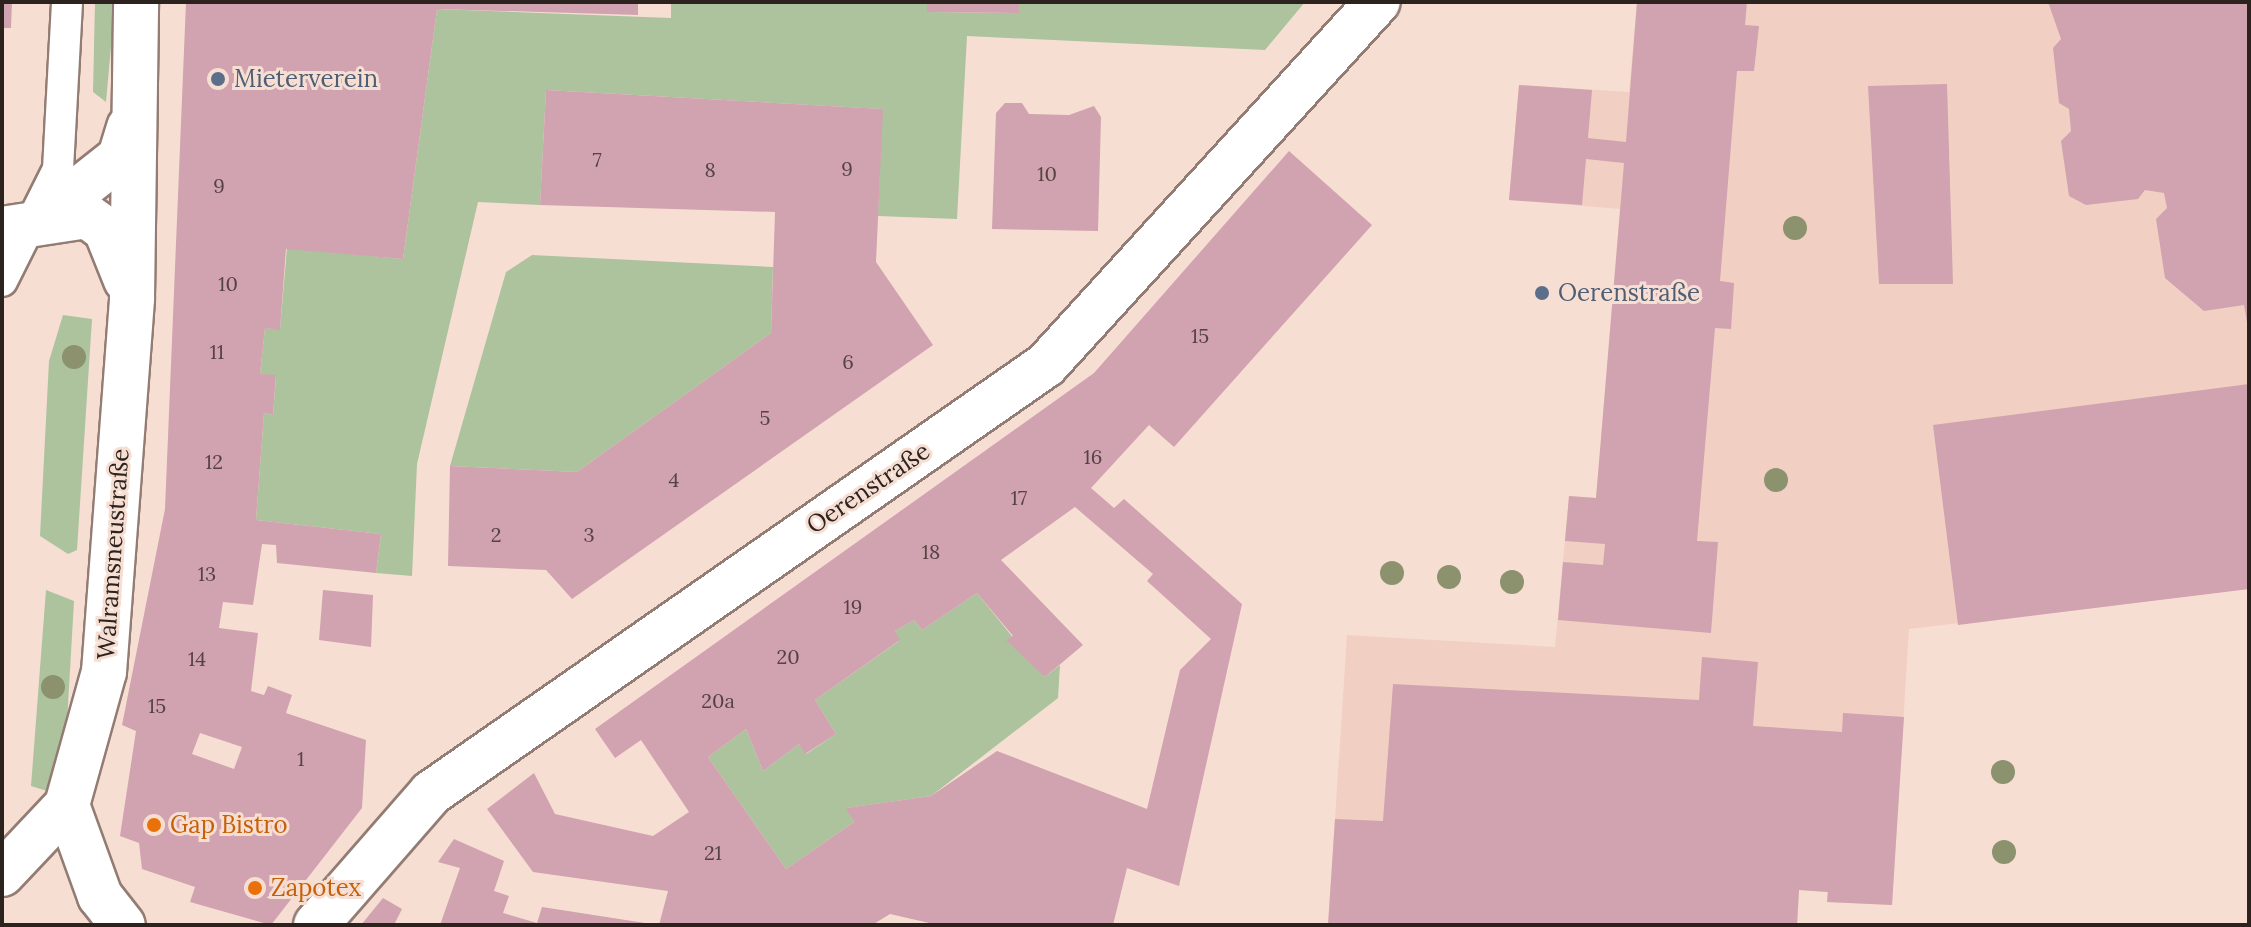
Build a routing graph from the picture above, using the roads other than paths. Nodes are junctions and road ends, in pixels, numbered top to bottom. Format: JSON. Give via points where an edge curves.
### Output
{"nodes":[{"id":1,"x":67,"y":2,"type":"edge"},
{"id":2,"x":136,"y":2,"type":"edge"},
{"id":3,"x":1378,"y":2,"type":"edge"},
{"id":4,"x":131,"y":117,"type":"junction"},
{"id":5,"x":13,"y":228,"type":"edge"},
{"id":6,"x":2,"y":281,"type":"edge"},
{"id":7,"x":132,"y":298,"type":"junction"},
{"id":8,"x":67,"y":805,"type":"junction"},
{"id":9,"x":2,"y":874,"type":"edge"},
{"id":10,"x":123,"y":925,"type":"edge"},
{"id":11,"x":316,"y":925,"type":"edge"}],
"edges":[{"from":1,"to":5,"type":"lane","via":[[58,169]]},
{"from":2,"to":4,"type":"street","name":"Walramsneustraße"},
{"from":3,"to":11,"type":"street","name":"Oerenstraße","via":[[1046,365],[431,793]]},
{"from":4,"to":5,"type":"street","name":"Walramsneustraße","via":[[120,157],[94,184]]},
{"from":4,"to":7,"type":"street","name":"Walramsneustraße"},
{"from":5,"to":6,"type":"lane"},
{"from":5,"to":7,"type":"street","name":"Walramsneustraße","via":[[87,216],[106,230]]},
{"from":7,"to":8,"type":"street","name":"Walramsneustraße","via":[[104,672]]},
{"from":8,"to":9,"type":"street"},
{"from":8,"to":10,"type":"street","via":[[100,896]]}]}
